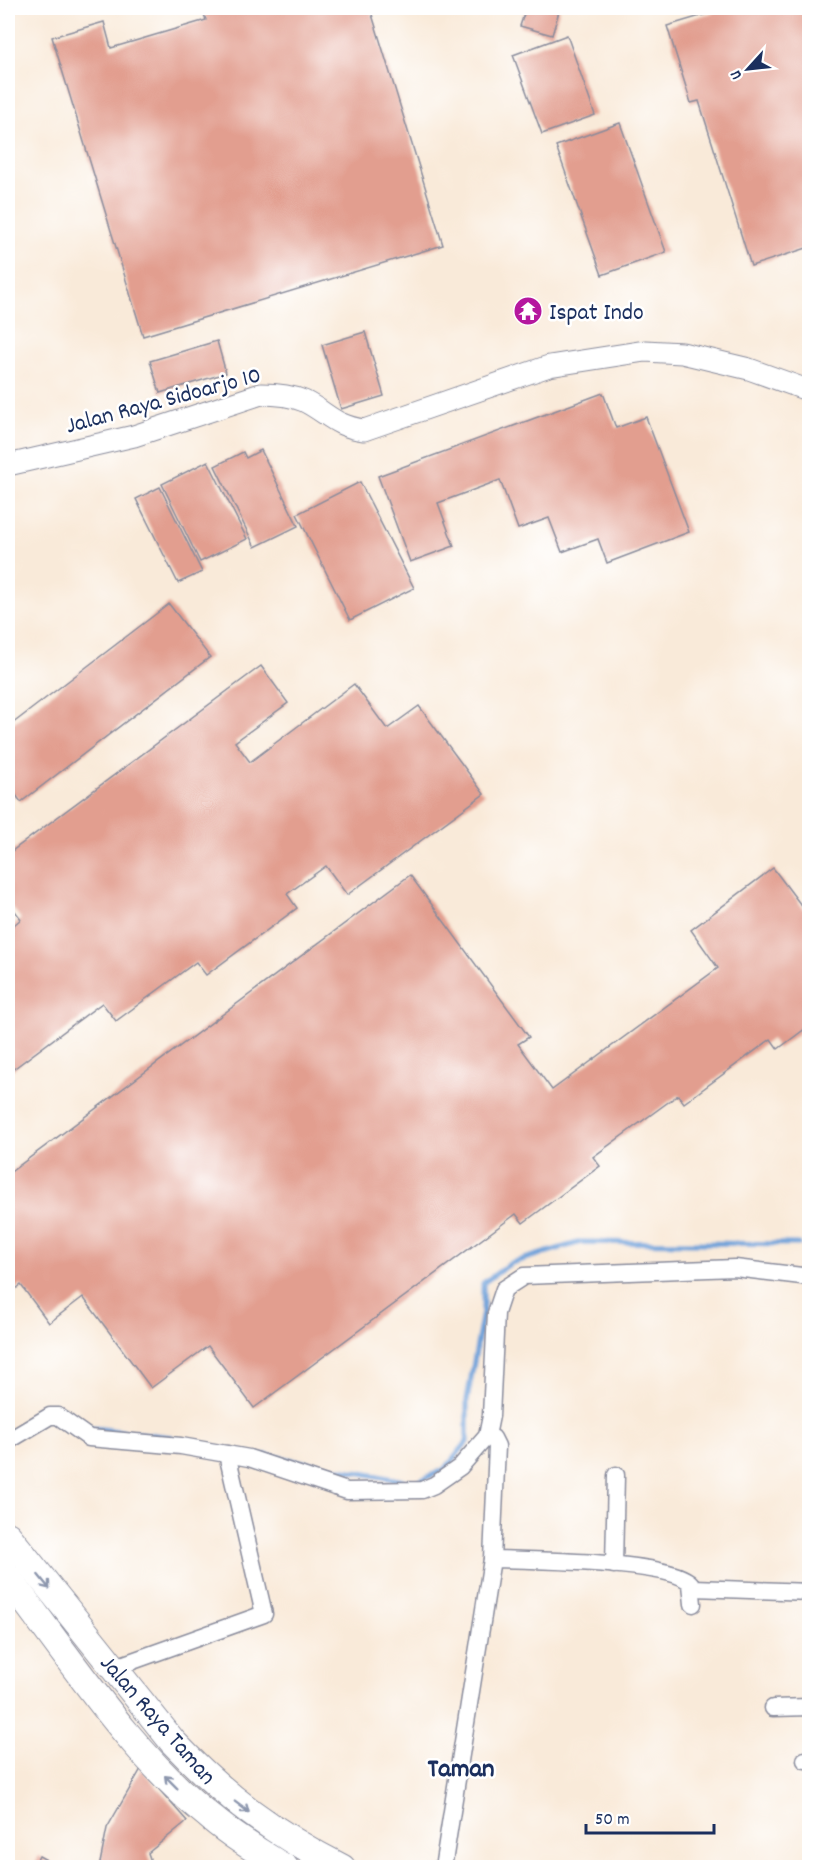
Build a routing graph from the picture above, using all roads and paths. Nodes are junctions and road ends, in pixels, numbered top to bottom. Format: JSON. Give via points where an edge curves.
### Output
{"nodes":[{"id":1,"x":810,"y":391,"type":"edge"},
{"id":2,"x":8,"y":465,"type":"edge"},
{"id":3,"x":810,"y":1277,"type":"edge"},
{"id":4,"x":486,"y":1436,"type":"junction"},
{"id":5,"x":8,"y":1441,"type":"edge"},
{"id":6,"x":227,"y":1454,"type":"junction"},
{"id":7,"x":616,"y":1475,"type":"dead end"},
{"id":8,"x":8,"y":1536,"type":"edge"},
{"id":9,"x":492,"y":1559,"type":"junction"},
{"id":10,"x":614,"y":1565,"type":"junction"},
{"id":11,"x":8,"y":1578,"type":"edge"},
{"id":12,"x":810,"y":1592,"type":"edge"},
{"id":13,"x":113,"y":1668,"type":"junction"},
{"id":14,"x":773,"y":1707,"type":"dead end"},
{"id":15,"x":810,"y":1707,"type":"edge"},
{"id":16,"x":285,"y":1868,"type":"edge"},
{"id":17,"x":342,"y":1868,"type":"edge"},
{"id":18,"x":443,"y":1868,"type":"edge"}],
"edges":[{"from":1,"to":2,"type":"street","name":"Jalan Raya Sidoarjo 10","via":[[749,369],[682,353],[645,351],[549,366],[364,430],[343,427],[304,402],[281,394],[261,394],[134,436]]},
{"from":3,"to":4,"type":"street","via":[[723,1268],[524,1276],[513,1281],[504,1289],[496,1313],[491,1416]]},
{"from":4,"to":6,"type":"street","via":[[460,1467],[434,1485],[408,1492],[347,1491],[268,1462]]},
{"from":4,"to":9,"type":"street","via":[[493,1438],[497,1446]]},
{"from":5,"to":6,"type":"street","via":[[50,1416],[58,1416],[89,1438]]},
{"from":6,"to":13,"type":"street","via":[[264,1614]]},
{"from":7,"to":10,"type":"street"},
{"from":8,"to":13,"type":"highway","name":"Jalan Raya Taman","one_way":true},
{"from":9,"to":10,"type":"street"},
{"from":9,"to":18,"type":"street"},
{"from":10,"to":12,"type":"street","via":[[675,1573],[689,1580],[693,1596]]},
{"from":16,"to":11,"type":"highway","name":"Jalan Raya Taman","one_way":true,"via":[[232,1834],[173,1784],[142,1751]]},
{"from":13,"to":17,"type":"highway","name":"Jalan Raya Taman","one_way":true,"via":[[173,1742],[231,1799],[264,1824]]},
{"from":14,"to":15,"type":"street"}]}
